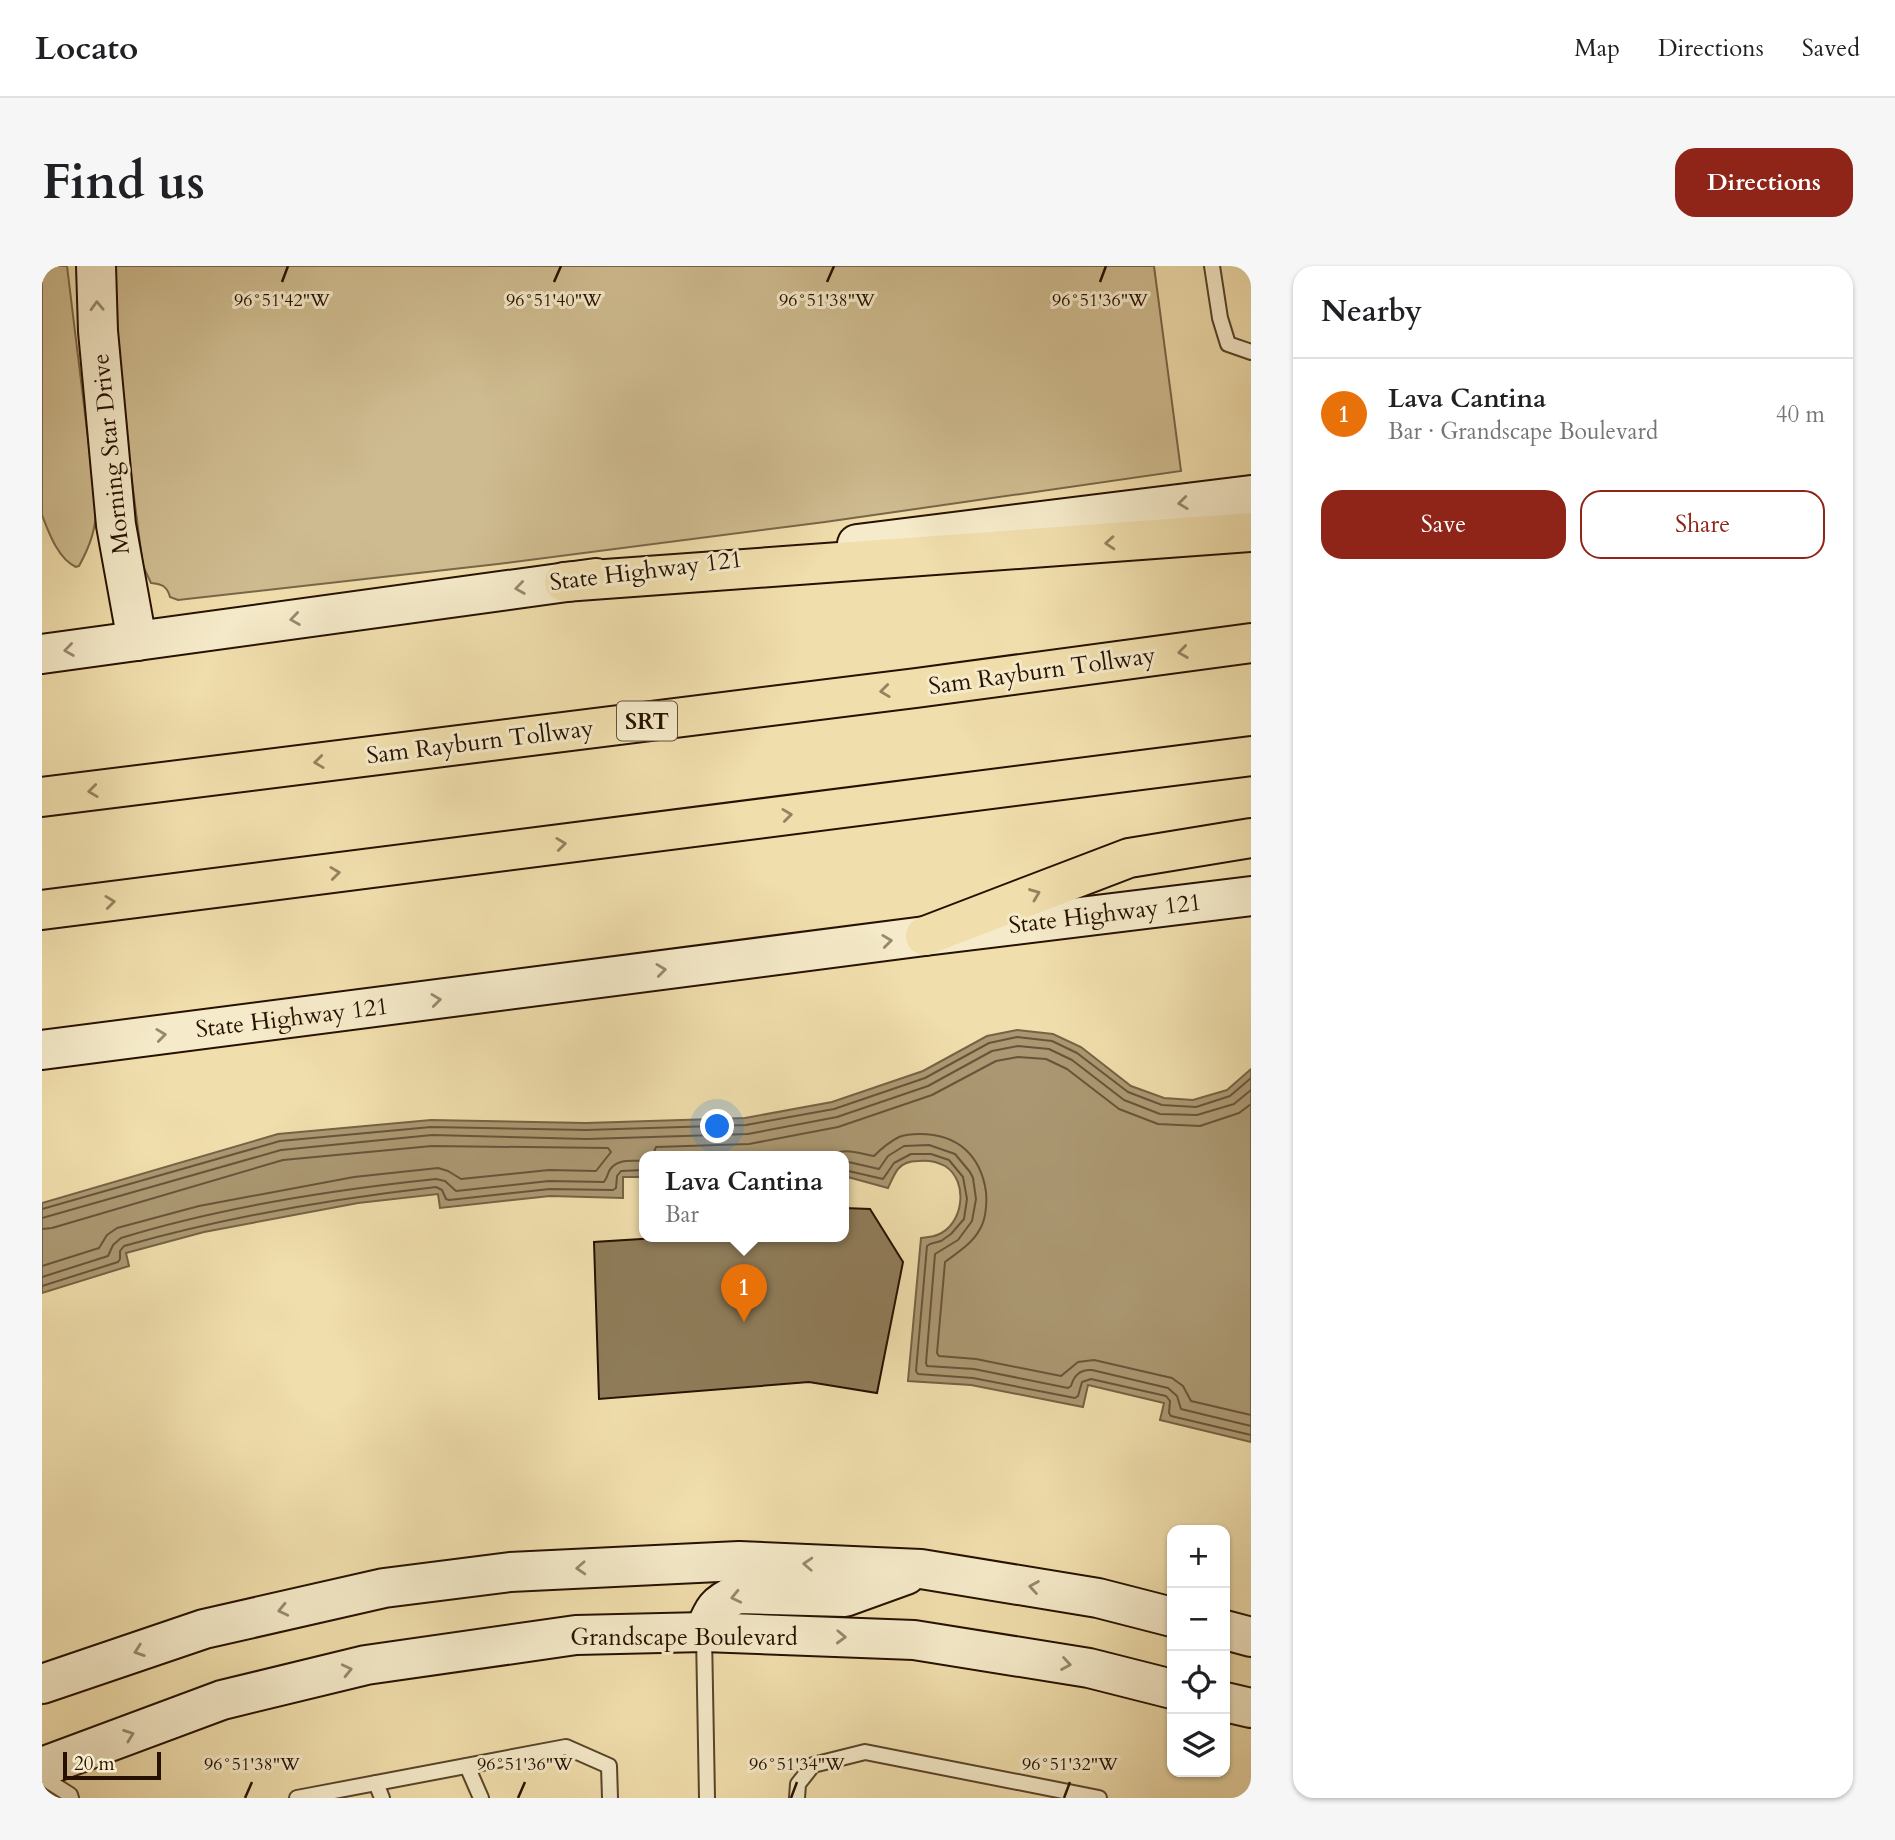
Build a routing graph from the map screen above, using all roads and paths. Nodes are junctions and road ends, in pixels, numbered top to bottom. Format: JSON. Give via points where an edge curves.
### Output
{"nodes":[{"id":1,"x":96,"y":266,"type":"edge"},
{"id":2,"x":1212,"y":266,"type":"edge"},
{"id":3,"x":1251,"y":352,"type":"edge"},
{"id":4,"x":1251,"y":495,"type":"edge"},
{"id":5,"x":1251,"y":532,"type":"edge"},
{"id":6,"x":564,"y":582,"type":"junction"},
{"id":7,"x":137,"y":640,"type":"junction"},
{"id":8,"x":1251,"y":643,"type":"edge"},
{"id":9,"x":42,"y":654,"type":"edge"},
{"id":10,"x":1251,"y":756,"type":"edge"},
{"id":11,"x":42,"y":797,"type":"edge"},
{"id":12,"x":1251,"y":838,"type":"edge"},
{"id":13,"x":1251,"y":896,"type":"edge"},
{"id":14,"x":42,"y":911,"type":"edge"},
{"id":15,"x":925,"y":936,"type":"junction"},
{"id":16,"x":42,"y":1050,"type":"edge"},
{"id":17,"x":921,"y":1569,"type":"junction"},
{"id":18,"x":1167,"y":1616,"type":"edge"},
{"id":19,"x":1230,"y":1631,"type":"edge"},
{"id":20,"x":704,"y":1632,"type":"junction"},
{"id":21,"x":1251,"y":1637,"type":"edge"},
{"id":22,"x":42,"y":1684,"type":"edge"},
{"id":23,"x":1167,"y":1688,"type":"edge"},
{"id":24,"x":1230,"y":1703,"type":"edge"},
{"id":25,"x":1251,"y":1708,"type":"edge"},
{"id":26,"x":467,"y":1766,"type":"junction"},
{"id":27,"x":42,"y":1767,"type":"edge"},
{"id":28,"x":42,"y":1777,"type":"edge"},
{"id":29,"x":376,"y":1783,"type":"junction"},
{"id":30,"x":71,"y":1798,"type":"edge"},
{"id":31,"x":297,"y":1798,"type":"edge"},
{"id":32,"x":382,"y":1798,"type":"edge"},
{"id":33,"x":481,"y":1798,"type":"edge"},
{"id":34,"x":610,"y":1798,"type":"edge"},
{"id":35,"x":707,"y":1798,"type":"edge"},
{"id":36,"x":797,"y":1798,"type":"edge"},
{"id":37,"x":1097,"y":1798,"type":"edge"}],
"edges":[{"from":7,"to":1,"type":"street","name":"Morning Star Drive","one_way":true,"via":[[116,525]]},
{"from":2,"to":3,"type":"lane","via":[[1228,344]]},
{"from":4,"to":6,"type":"street","name":"State Highway 121","one_way":true},
{"from":5,"to":6,"type":"highway","one_way":true},
{"from":6,"to":7,"type":"street","name":"State Highway 121","one_way":true},
{"from":7,"to":9,"type":"street","name":"State Highway 121","one_way":true},
{"from":8,"to":11,"type":"highway","name":"Sam Rayburn Tollway","number":"SRT","one_way":true},
{"from":14,"to":10,"type":"highway","one_way":true},
{"from":15,"to":12,"type":"highway","one_way":true,"via":[[1129,858]]},
{"from":13,"to":15,"type":"street","name":"State Highway 121"},
{"from":16,"to":15,"type":"street","name":"State Highway 121","one_way":true},
{"from":18,"to":17,"type":"street","one_way":true,"via":[[1098,1598]]},
{"from":17,"to":20,"type":"street","one_way":true,"via":[[845,1597],[738,1594],[723,1600],[712,1612]]},
{"from":17,"to":22,"type":"street","one_way":true,"via":[[740,1561],[510,1572],[384,1588],[204,1629]]},
{"from":19,"to":21,"type":"street"},
{"from":20,"to":23,"type":"street","name":"Grandscape Boulevard","one_way":true,"via":[[914,1640],[1089,1668]]},
{"from":27,"to":20,"type":"street","name":"Grandscape Boulevard","one_way":true,"via":[[222,1700],[366,1665],[576,1635]]},
{"from":20,"to":35,"type":"lane"},
{"from":24,"to":25,"type":"street"},
{"from":26,"to":29,"type":"lane"},
{"from":26,"to":33,"type":"lane"},
{"from":26,"to":34,"type":"lane","via":[[566,1747],[609,1766]]},
{"from":28,"to":30,"type":"lane"},
{"from":29,"to":31,"type":"lane"},
{"from":29,"to":32,"type":"lane"},
{"from":36,"to":37,"type":"lane","via":[[798,1784],[813,1765],[865,1752]]}]}
